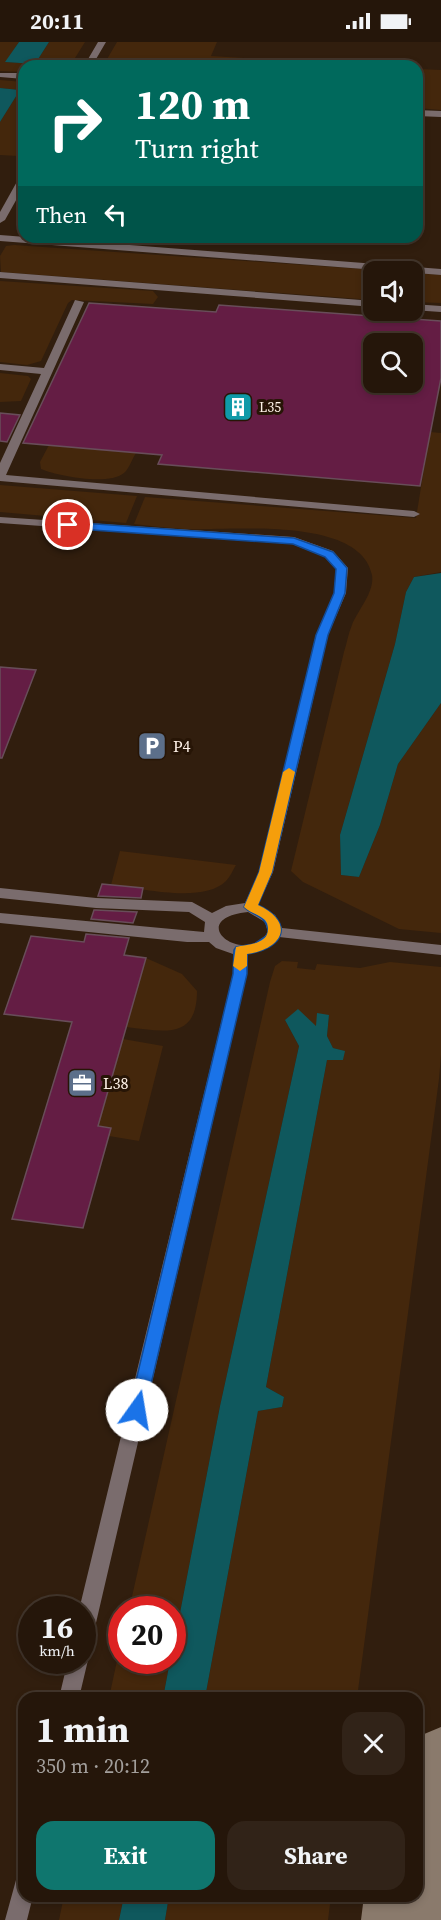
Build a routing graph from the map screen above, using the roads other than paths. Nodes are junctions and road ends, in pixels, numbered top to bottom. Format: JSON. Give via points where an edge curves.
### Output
{"nodes":[{"id":1,"x":102,"y":42,"type":"edge"},
{"id":2,"x":92,"y":60,"type":"edge"},
{"id":3,"x":0,"y":75,"type":"edge"},
{"id":4,"x":18,"y":76,"type":"edge"},
{"id":5,"x":423,"y":113,"type":"edge"},
{"id":6,"x":441,"y":114,"type":"edge"},
{"id":7,"x":18,"y":188,"type":"edge"},
{"id":8,"x":0,"y":220,"type":"edge"},
{"id":9,"x":0,"y":238,"type":"edge"},
{"id":10,"x":18,"y":239,"type":"edge"},
{"id":11,"x":65,"y":243,"type":"edge"},
{"id":12,"x":441,"y":272,"type":"edge"},
{"id":13,"x":0,"y":276,"type":"edge"},
{"id":14,"x":79,"y":302,"type":"dead end"},
{"id":15,"x":363,"y":303,"type":"edge"},
{"id":16,"x":423,"y":308,"type":"edge"},
{"id":17,"x":441,"y":309,"type":"edge"},
{"id":18,"x":0,"y":367,"type":"edge"},
{"id":19,"x":47,"y":371,"type":"junction"},
{"id":20,"x":0,"y":477,"type":"edge"},
{"id":21,"x":414,"y":514,"type":"dead end"},
{"id":22,"x":0,"y":520,"type":"edge"},
{"id":23,"x":0,"y":893,"type":"edge"},
{"id":24,"x":250,"y":907,"type":"junction"},
{"id":25,"x":0,"y":918,"type":"edge"},
{"id":26,"x":212,"y":920,"type":"junction"},
{"id":27,"x":275,"y":932,"type":"junction"},
{"id":28,"x":213,"y":937,"type":"junction"},
{"id":29,"x":241,"y":950,"type":"junction"},
{"id":30,"x":441,"y":950,"type":"edge"},
{"id":31,"x":92,"y":1596,"type":"edge"},
{"id":32,"x":75,"y":1674,"type":"edge"},
{"id":33,"x":70,"y":1692,"type":"edge"},
{"id":34,"x":20,"y":1902,"type":"edge"},
{"id":35,"x":16,"y":1920,"type":"edge"}],
"edges":[{"from":1,"to":2,"type":"street"},
{"from":3,"to":4,"type":"street"},
{"from":5,"to":6,"type":"street"},
{"from":7,"to":8,"type":"street"},
{"from":9,"to":10,"type":"street"},
{"from":11,"to":12,"type":"street"},
{"from":13,"to":15,"type":"street"},
{"from":14,"to":19,"type":"street"},
{"from":16,"to":17,"type":"street"},
{"from":18,"to":19,"type":"street"},
{"from":19,"to":20,"type":"street"},
{"from":20,"to":21,"type":"street"},
{"from":22,"to":24,"type":"street","via":[[294,541],[329,554],[342,568],[340,593],[322,635],[266,872]]},
{"from":23,"to":26,"type":"street","via":[[96,903],[192,906]]},
{"from":24,"to":26,"type":"street","via":[[231,908]]},
{"from":24,"to":27,"type":"street","via":[[268,915]]},
{"from":25,"to":28,"type":"street"},
{"from":26,"to":28,"type":"street"},
{"from":27,"to":29,"type":"street","via":[[265,944]]},
{"from":27,"to":30,"type":"street"},
{"from":28,"to":29,"type":"street"},
{"from":29,"to":31,"type":"street","via":[[240,974]]},
{"from":32,"to":33,"type":"street"},
{"from":34,"to":35,"type":"street"}]}
